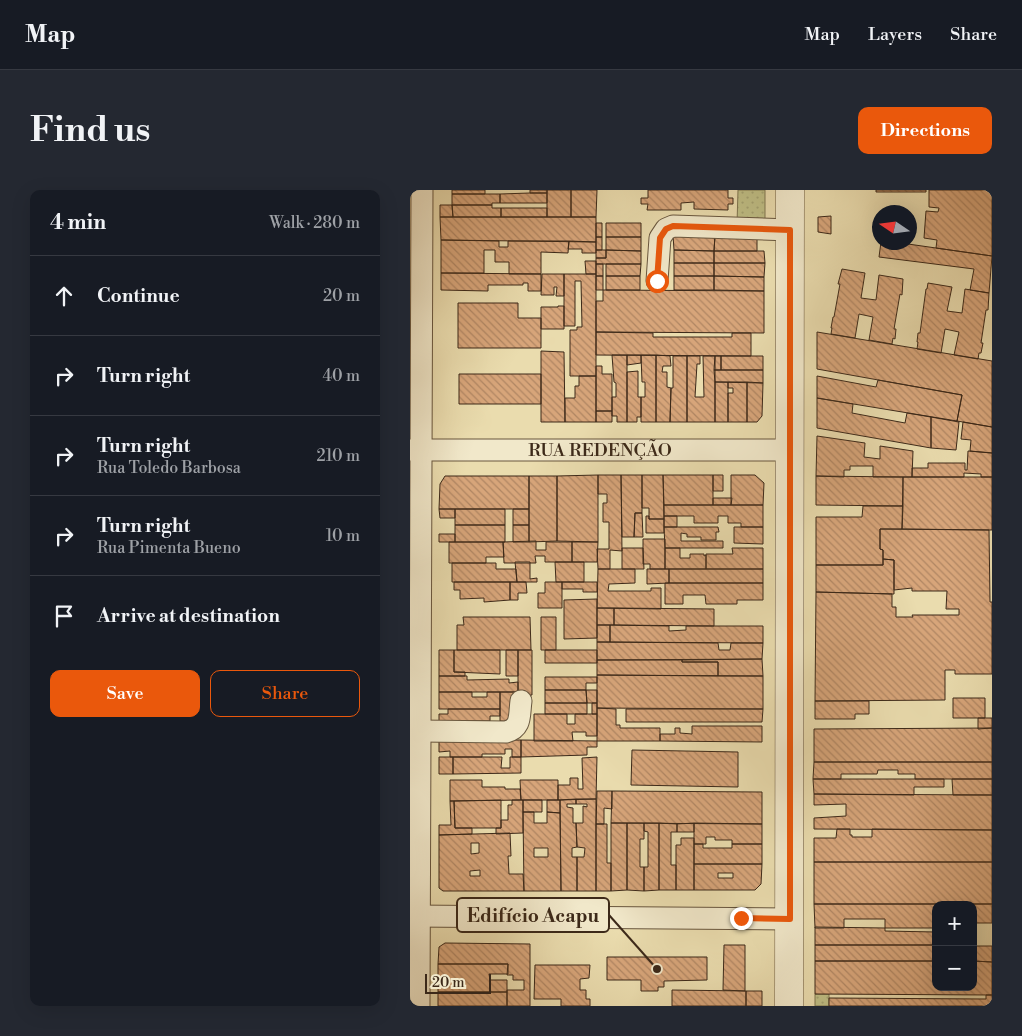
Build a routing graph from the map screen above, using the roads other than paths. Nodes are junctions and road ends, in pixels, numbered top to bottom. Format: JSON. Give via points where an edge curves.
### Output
{"nodes":[{"id":1,"x":422,"y":190,"type":"edge"},
{"id":2,"x":790,"y":190,"type":"edge"},
{"id":3,"x":790,"y":230,"type":"junction"},
{"id":4,"x":657,"y":281,"type":"dead end"},
{"id":5,"x":416,"y":450,"type":"edge"},
{"id":6,"x":790,"y":450,"type":"junction"},
{"id":7,"x":415,"y":630,"type":"edge"},
{"id":8,"x":521,"y":701,"type":"dead end"},
{"id":9,"x":420,"y":731,"type":"junction"},
{"id":10,"x":415,"y":916,"type":"edge"},
{"id":11,"x":790,"y":919,"type":"junction"},
{"id":12,"x":419,"y":1006,"type":"edge"},
{"id":13,"x":789,"y":1006,"type":"edge"}],
"edges":[{"from":1,"to":5,"type":"street"},
{"from":2,"to":3,"type":"street"},
{"from":3,"to":4,"type":"street","via":[[673,226],[666,229],[660,238]]},
{"from":3,"to":6,"type":"street"},
{"from":5,"to":6,"type":"street","name":"RUA REDENÇÃO"},
{"from":5,"to":7,"type":"street"},
{"from":6,"to":11,"type":"street"},
{"from":7,"to":9,"type":"street"},
{"from":8,"to":9,"type":"street","via":[[517,728],[513,730]]},
{"from":9,"to":10,"type":"street"},
{"from":10,"to":11,"type":"street"},
{"from":10,"to":12,"type":"street"},
{"from":11,"to":13,"type":"street"}]}
